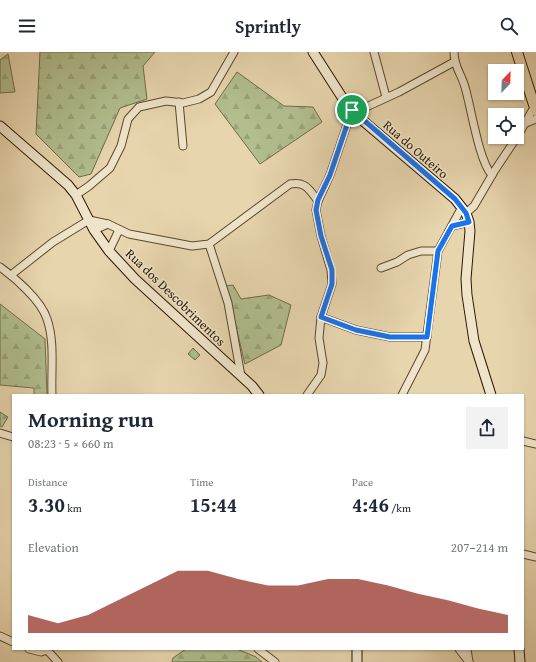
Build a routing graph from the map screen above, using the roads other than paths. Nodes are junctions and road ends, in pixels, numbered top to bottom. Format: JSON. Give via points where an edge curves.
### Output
{"nodes":[{"id":1,"x":234,"y":52,"type":"edge"},
{"id":2,"x":313,"y":52,"type":"edge"},
{"id":3,"x":374,"y":52,"type":"edge"},
{"id":4,"x":454,"y":52,"type":"edge"},
{"id":5,"x":517,"y":52,"type":"edge"},
{"id":6,"x":454,"y":62,"type":"junction"},
{"id":7,"x":386,"y":98,"type":"junction"},
{"id":8,"x":179,"y":102,"type":"junction"},
{"id":9,"x":536,"y":107,"type":"edge"},
{"id":10,"x":364,"y":108,"type":"dead end"},
{"id":11,"x":352,"y":110,"type":"junction"},
{"id":12,"x":536,"y":119,"type":"edge"},
{"id":13,"x":526,"y":123,"type":"junction"},
{"id":14,"x":524,"y":126,"type":"edge"},
{"id":15,"x":1,"y":130,"type":"edge"},
{"id":16,"x":512,"y":144,"type":"edge"},
{"id":17,"x":184,"y":146,"type":"dead end"},
{"id":18,"x":492,"y":175,"type":"junction"},
{"id":19,"x":76,"y":195,"type":"junction"},
{"id":20,"x":318,"y":200,"type":"junction"},
{"id":21,"x":466,"y":214,"type":"junction"},
{"id":22,"x":89,"y":220,"type":"junction"},
{"id":23,"x":108,"y":224,"type":"junction"},
{"id":24,"x":452,"y":226,"type":"junction"},
{"id":25,"x":94,"y":230,"type":"junction"},
{"id":26,"x":119,"y":230,"type":"junction"},
{"id":27,"x":209,"y":244,"type":"junction"},
{"id":28,"x":110,"y":251,"type":"junction"},
{"id":29,"x":438,"y":251,"type":"junction"},
{"id":30,"x":0,"y":267,"type":"edge"},
{"id":31,"x":381,"y":268,"type":"dead end"},
{"id":32,"x":11,"y":275,"type":"junction"},
{"id":33,"x":321,"y":317,"type":"junction"},
{"id":34,"x":427,"y":337,"type":"junction"},
{"id":35,"x":241,"y":376,"type":"junction"},
{"id":36,"x":52,"y":394,"type":"edge"},
{"id":37,"x":258,"y":394,"type":"edge"},
{"id":38,"x":308,"y":394,"type":"edge"},
{"id":39,"x":403,"y":394,"type":"edge"},
{"id":40,"x":491,"y":394,"type":"edge"},
{"id":41,"x":0,"y":433,"type":"edge"},
{"id":42,"x":12,"y":437,"type":"edge"},
{"id":43,"x":524,"y":441,"type":"edge"},
{"id":44,"x":536,"y":444,"type":"edge"},
{"id":45,"x":524,"y":554,"type":"edge"},
{"id":46,"x":536,"y":557,"type":"edge"},
{"id":47,"x":0,"y":636,"type":"edge"},
{"id":48,"x":12,"y":642,"type":"edge"},
{"id":49,"x":31,"y":650,"type":"edge"},
{"id":50,"x":45,"y":650,"type":"edge"},
{"id":51,"x":48,"y":650,"type":"edge"},
{"id":52,"x":259,"y":650,"type":"edge"},
{"id":53,"x":357,"y":650,"type":"edge"},
{"id":54,"x":460,"y":650,"type":"edge"},
{"id":55,"x":467,"y":650,"type":"edge"},
{"id":56,"x":519,"y":650,"type":"edge"},
{"id":57,"x":58,"y":662,"type":"edge"},
{"id":58,"x":275,"y":662,"type":"edge"},
{"id":59,"x":357,"y":662,"type":"edge"},
{"id":60,"x":468,"y":662,"type":"edge"},
{"id":61,"x":520,"y":662,"type":"edge"}],
"edges":[{"from":1,"to":8,"type":"street","via":[[211,92],[199,99]]},
{"from":2,"to":11,"type":"street","name":"Rua do Outeiro"},
{"from":3,"to":7,"type":"street"},
{"from":4,"to":6,"type":"street"},
{"from":5,"to":9,"type":"main road"},
{"from":6,"to":7,"type":"street"},
{"from":6,"to":18,"type":"street","via":[[465,85],[487,170]]},
{"from":7,"to":10,"type":"street"},
{"from":8,"to":17,"type":"street"},
{"from":8,"to":19,"type":"street","via":[[166,101],[139,107],[128,119],[121,146],[110,168]]},
{"from":9,"to":13,"type":"street"},
{"from":11,"to":20,"type":"street","via":[[330,175]]},
{"from":11,"to":21,"type":"street","name":"Rua do Outeiro","via":[[445,190]]},
{"from":12,"to":13,"type":"street"},
{"from":13,"to":14,"type":"street"},
{"from":15,"to":19,"type":"street","name":"Rua dos Descobrimentos","via":[[61,178]]},
{"from":16,"to":18,"type":"street"},
{"from":18,"to":21,"type":"street","via":[[474,206]]},
{"from":19,"to":22,"type":"street","name":"Rua dos Descobrimentos"},
{"from":20,"to":27,"type":"street","via":[[308,187],[298,182],[290,184]]},
{"from":20,"to":33,"type":"street","via":[[316,210],[321,236],[332,270],[332,284]]},
{"from":21,"to":24,"type":"street"},
{"from":21,"to":24,"type":"street"},
{"from":21,"to":40,"type":"street","via":[[470,231],[467,294],[474,341]]},
{"from":22,"to":23,"type":"street"},
{"from":22,"to":25,"type":"street","name":"Rua dos Descobrimentos"},
{"from":22,"to":32,"type":"street","via":[[53,242]]},
{"from":23,"to":25,"type":"street"},
{"from":23,"to":26,"type":"street"},
{"from":24,"to":29,"type":"street"},
{"from":25,"to":28,"type":"street","name":"Rua dos Descobrimentos"},
{"from":26,"to":27,"type":"street","via":[[192,246]]},
{"from":26,"to":28,"type":"street"},
{"from":27,"to":35,"type":"street","via":[[228,303]]},
{"from":28,"to":35,"type":"street","name":"Rua dos Descobrimentos","via":[[135,279]]},
{"from":29,"to":31,"type":"street","via":[[421,251]]},
{"from":29,"to":34,"type":"street"},
{"from":30,"to":32,"type":"street"},
{"from":32,"to":36,"type":"street","via":[[36,300],[47,317],[51,335]]},
{"from":33,"to":34,"type":"street","via":[[356,330],[390,337]]},
{"from":33,"to":38,"type":"street","via":[[321,375]]},
{"from":34,"to":39,"type":"street","via":[[425,350]]},
{"from":35,"to":37,"type":"street","name":"Rua dos Descobrimentos"},
{"from":41,"to":42,"type":"street"},
{"from":43,"to":44,"type":"street"},
{"from":45,"to":46,"type":"street"},
{"from":47,"to":48,"type":"street"},
{"from":49,"to":50,"type":"street"},
{"from":51,"to":57,"type":"street"},
{"from":52,"to":58,"type":"street"},
{"from":53,"to":59,"type":"street"},
{"from":54,"to":60,"type":"street"},
{"from":55,"to":60,"type":"street"},
{"from":56,"to":61,"type":"street"}]}
